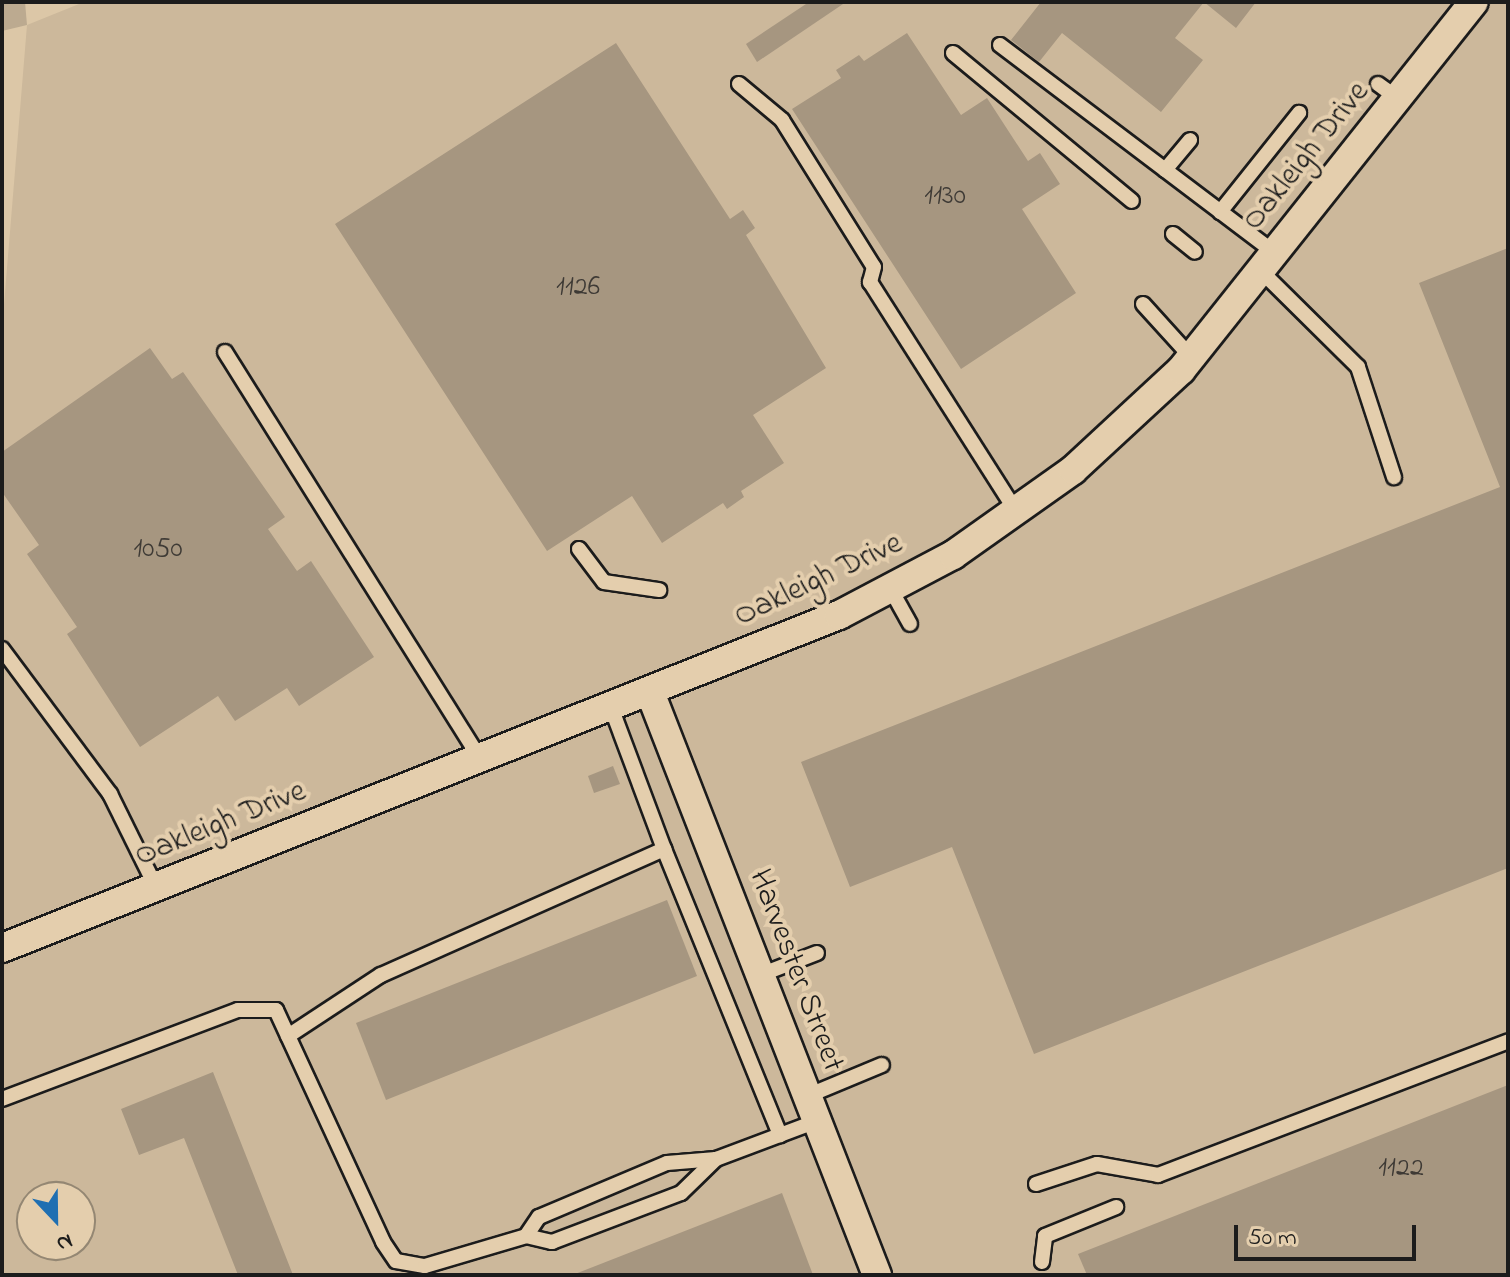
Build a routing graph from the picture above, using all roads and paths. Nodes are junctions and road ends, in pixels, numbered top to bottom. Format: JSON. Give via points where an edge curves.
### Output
{"nodes":[{"id":1,"x":1463,"y":5,"type":"edge"},
{"id":2,"x":1000,"y":45,"type":"dead end"},
{"id":3,"x":953,"y":53,"type":"dead end"},
{"id":4,"x":739,"y":84,"type":"dead end"},
{"id":5,"x":1299,"y":113,"type":"dead end"},
{"id":6,"x":1190,"y":140,"type":"dead end"},
{"id":7,"x":1165,"y":170,"type":"junction"},
{"id":8,"x":1132,"y":201,"type":"dead end"},
{"id":9,"x":1220,"y":212,"type":"junction"},
{"id":10,"x":1173,"y":234,"type":"dead end"},
{"id":11,"x":1195,"y":252,"type":"dead end"},
{"id":12,"x":1267,"y":261,"type":"junction"},
{"id":13,"x":1143,"y":304,"type":"dead end"},
{"id":14,"x":225,"y":352,"type":"dead end"},
{"id":15,"x":1191,"y":357,"type":"junction"},
{"id":16,"x":1394,"y":477,"type":"dead end"},
{"id":17,"x":1016,"y":511,"type":"junction"},
{"id":18,"x":579,"y":549,"type":"dead end"},
{"id":19,"x":890,"y":588,"type":"junction"},
{"id":20,"x":659,"y":590,"type":"dead end"},
{"id":21,"x":910,"y":624,"type":"dead end"},
{"id":22,"x":2,"y":649,"type":"edge"},
{"id":23,"x":650,"y":692,"type":"junction"},
{"id":24,"x":611,"y":707,"type":"junction"},
{"id":25,"x":480,"y":759,"type":"junction"},
{"id":26,"x":664,"y":849,"type":"junction"},
{"id":27,"x":156,"y":887,"type":"junction"},
{"id":28,"x":2,"y":948,"type":"edge"},
{"id":29,"x":817,"y":953,"type":"dead end"},
{"id":30,"x":760,"y":975,"type":"junction"},
{"id":31,"x":288,"y":1036,"type":"junction"},
{"id":32,"x":1508,"y":1041,"type":"edge"},
{"id":33,"x":882,"y":1065,"type":"dead end"},
{"id":34,"x":2,"y":1099,"type":"edge"},
{"id":35,"x":812,"y":1108,"type":"junction"},
{"id":36,"x":780,"y":1135,"type":"junction"},
{"id":37,"x":716,"y":1159,"type":"junction"},
{"id":38,"x":1036,"y":1184,"type":"dead end"},
{"id":39,"x":1116,"y":1207,"type":"dead end"},
{"id":40,"x":526,"y":1236,"type":"junction"},
{"id":41,"x":1042,"y":1262,"type":"dead end"},
{"id":42,"x":877,"y":1275,"type":"edge"}],
"edges":[{"from":1,"to":12,"type":"street","name":"Oakleigh Drive","via":[[1388,91]]},
{"from":2,"to":7,"type":"lane"},
{"from":3,"to":8,"type":"lane"},
{"from":4,"to":17,"type":"lane","via":[[782,120],[874,267],[870,282]]},
{"from":5,"to":9,"type":"lane"},
{"from":6,"to":7,"type":"lane"},
{"from":7,"to":9,"type":"lane"},
{"from":9,"to":12,"type":"lane"},
{"from":10,"to":11,"type":"lane"},
{"from":12,"to":15,"type":"street","name":"Oakleigh Drive"},
{"from":12,"to":16,"type":"lane","via":[[1358,367]]},
{"from":13,"to":15,"type":"lane"},
{"from":14,"to":25,"type":"lane"},
{"from":15,"to":17,"type":"street","name":"Oakleigh Drive","via":[[1073,470]]},
{"from":17,"to":19,"type":"street","name":"Oakleigh Drive"},
{"from":18,"to":20,"type":"lane","via":[[604,582]]},
{"from":19,"to":21,"type":"lane"},
{"from":19,"to":23,"type":"street","name":"Oakleigh Drive"},
{"from":22,"to":27,"type":"lane","via":[[110,794]]},
{"from":23,"to":24,"type":"street","name":"Oakleigh Drive"},
{"from":23,"to":30,"type":"street","name":"Harvester Street"},
{"from":24,"to":25,"type":"street","name":"Oakleigh Drive"},
{"from":24,"to":26,"type":"lane"},
{"from":25,"to":27,"type":"street","name":"Oakleigh Drive"},
{"from":26,"to":31,"type":"lane","via":[[381,975]]},
{"from":26,"to":36,"type":"lane"},
{"from":27,"to":28,"type":"street","name":"Oakleigh Drive"},
{"from":29,"to":30,"type":"lane"},
{"from":30,"to":35,"type":"street","name":"Harvester Street"},
{"from":31,"to":34,"type":"lane","via":[[276,1010],[238,1010]]},
{"from":31,"to":40,"type":"lane","via":[[396,1261],[425,1266]]},
{"from":32,"to":38,"type":"lane","via":[[1158,1175],[1097,1164]]},
{"from":33,"to":35,"type":"lane"},
{"from":35,"to":36,"type":"lane"},
{"from":35,"to":42,"type":"street","name":"Harvester Street"},
{"from":36,"to":37,"type":"lane"},
{"from":37,"to":40,"type":"lane","via":[[667,1163],[539,1217]]},
{"from":37,"to":40,"type":"lane","via":[[681,1193],[552,1242]]},
{"from":39,"to":41,"type":"lane","via":[[1045,1236]]}]}
